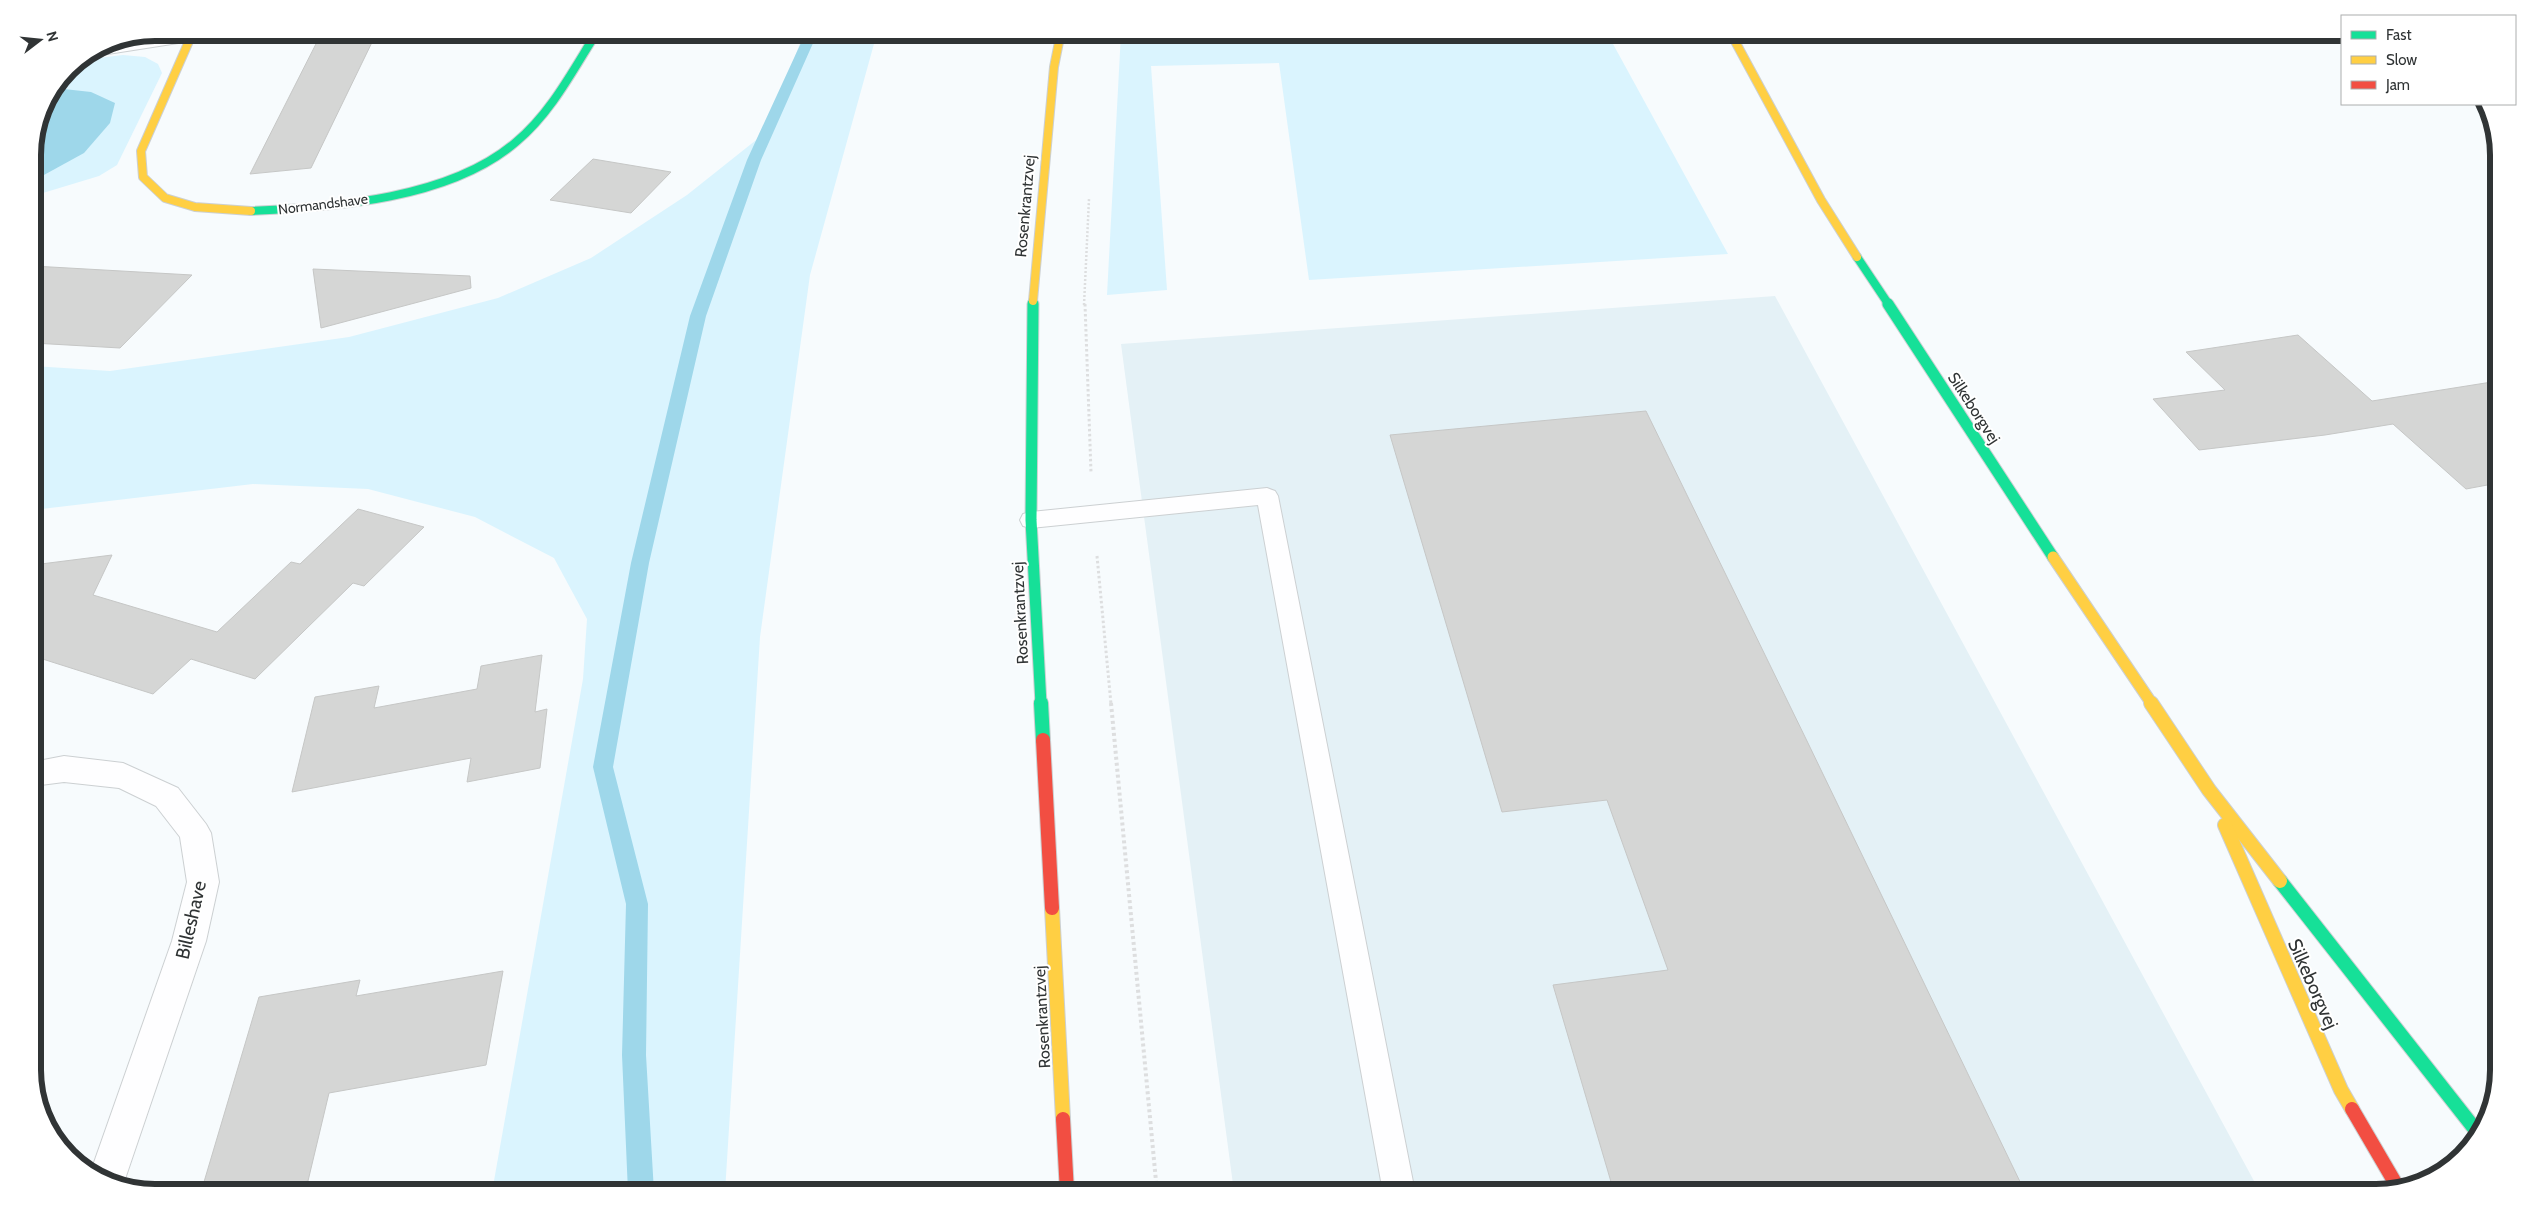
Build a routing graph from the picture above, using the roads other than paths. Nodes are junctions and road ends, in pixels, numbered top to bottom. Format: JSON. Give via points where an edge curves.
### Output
{"nodes":[{"id":1,"x":150,"y":41,"type":"edge"},
{"id":2,"x":189,"y":41,"type":"edge"},
{"id":3,"x":591,"y":41,"type":"edge"},
{"id":4,"x":1059,"y":41,"type":"edge"},
{"id":5,"x":1735,"y":41,"type":"edge"},
{"id":6,"x":121,"y":46,"type":"edge"},
{"id":7,"x":1031,"y":520,"type":"junction"},
{"id":8,"x":41,"y":773,"type":"edge"},
{"id":9,"x":2209,"y":790,"type":"junction"},
{"id":10,"x":2474,"y":1127,"type":"edge"},
{"id":11,"x":109,"y":1174,"type":"edge"},
{"id":12,"x":2395,"y":1182,"type":"edge"},
{"id":13,"x":1067,"y":1184,"type":"edge"},
{"id":14,"x":1397,"y":1184,"type":"edge"}],
"edges":[{"from":1,"to":6,"type":"street","name":"Normandshave"},
{"from":2,"to":3,"type":"street","name":"Normandshave","via":[[141,151],[143,177],[164,198],[206,210],[261,212],[393,195],[452,179],[500,155],[532,128]]},
{"from":4,"to":7,"type":"street","name":"Rosenkrantzvej","via":[[1054,67],[1031,318]]},
{"from":5,"to":9,"type":"street","name":"Silkeborgvej","via":[[1821,200],[1989,461]]},
{"from":7,"to":13,"type":"street","name":"Rosenkrantzvej"},
{"from":7,"to":14,"type":"lane","via":[[1267,496]]},
{"from":8,"to":11,"type":"street","name":"Billeshave","via":[[64,769],[123,776],[167,797],[195,833],[204,882],[189,942]]},
{"from":9,"to":10,"type":"street","name":"Silkeborgvej"},
{"from":9,"to":12,"type":"street","name":"Silkeborgvej","via":[[2341,1090]]}]}
